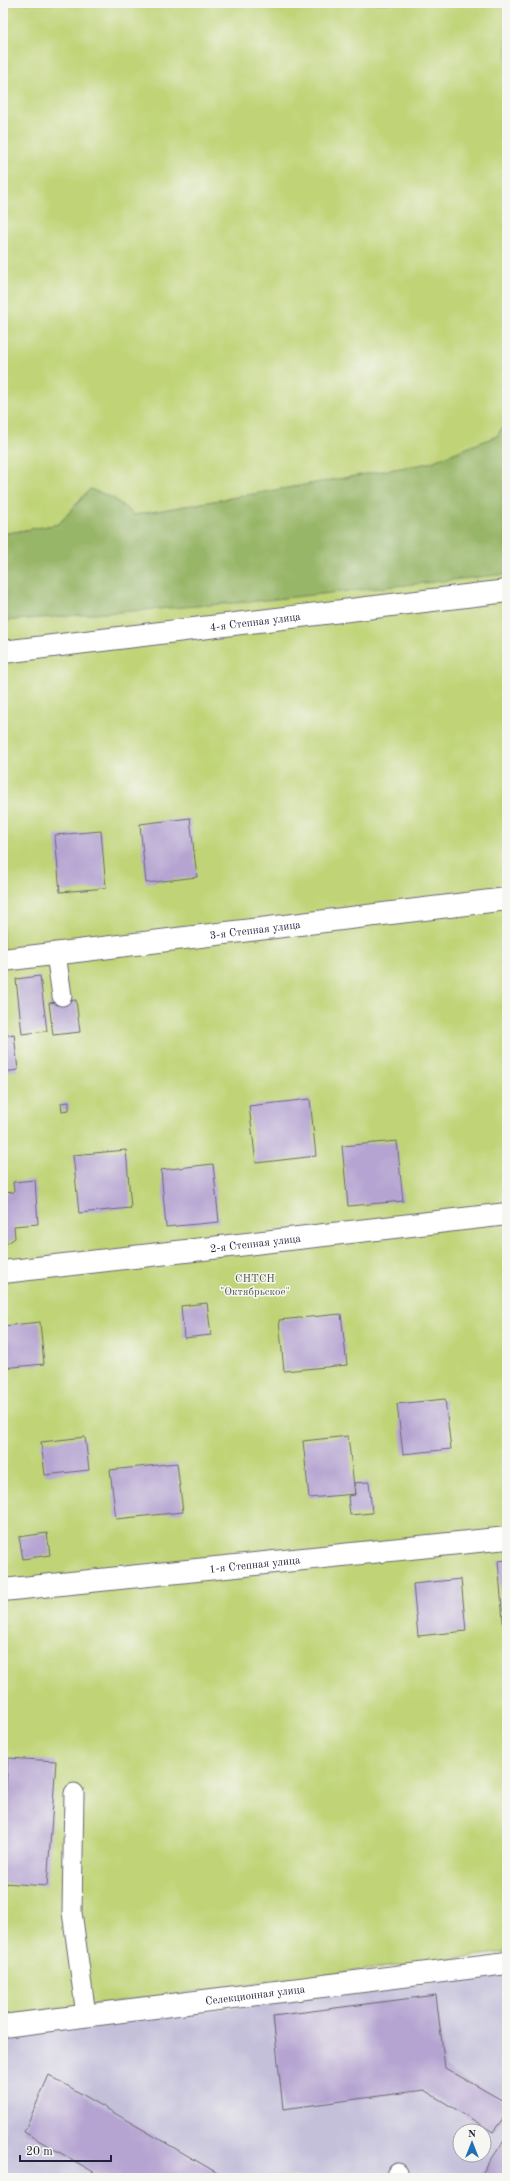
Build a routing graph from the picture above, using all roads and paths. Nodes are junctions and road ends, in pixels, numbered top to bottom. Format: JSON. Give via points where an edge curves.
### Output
{"nodes":[{"id":1,"x":507,"y":591,"type":"edge"},
{"id":2,"x":3,"y":652,"type":"edge"},
{"id":3,"x":507,"y":899,"type":"edge"},
{"id":4,"x":56,"y":954,"type":"junction"},
{"id":5,"x":3,"y":960,"type":"edge"},
{"id":6,"x":62,"y":996,"type":"dead end"},
{"id":7,"x":507,"y":1214,"type":"edge"},
{"id":8,"x":3,"y":1272,"type":"edge"},
{"id":9,"x":507,"y":1538,"type":"edge"},
{"id":10,"x":3,"y":1590,"type":"edge"},
{"id":11,"x":74,"y":1793,"type":"dead end"},
{"id":12,"x":507,"y":1963,"type":"edge"},
{"id":13,"x":86,"y":2015,"type":"junction"},
{"id":14,"x":3,"y":2026,"type":"edge"}],
"edges":[{"from":1,"to":2,"type":"street","name":"4-я Степная улица"},
{"from":3,"to":4,"type":"street","name":"3-я Степная улица"},
{"from":4,"to":5,"type":"street","name":"3-я Степная улица"},
{"from":4,"to":6,"type":"lane"},
{"from":7,"to":8,"type":"street","name":"2-я Степная улица"},
{"from":9,"to":10,"type":"street","name":"1-я Степная улица"},
{"from":11,"to":13,"type":"lane","via":[[72,1912]]},
{"from":12,"to":13,"type":"street","name":"Селекционная улица"},
{"from":13,"to":14,"type":"street","name":"Селекционная улица"}]}
